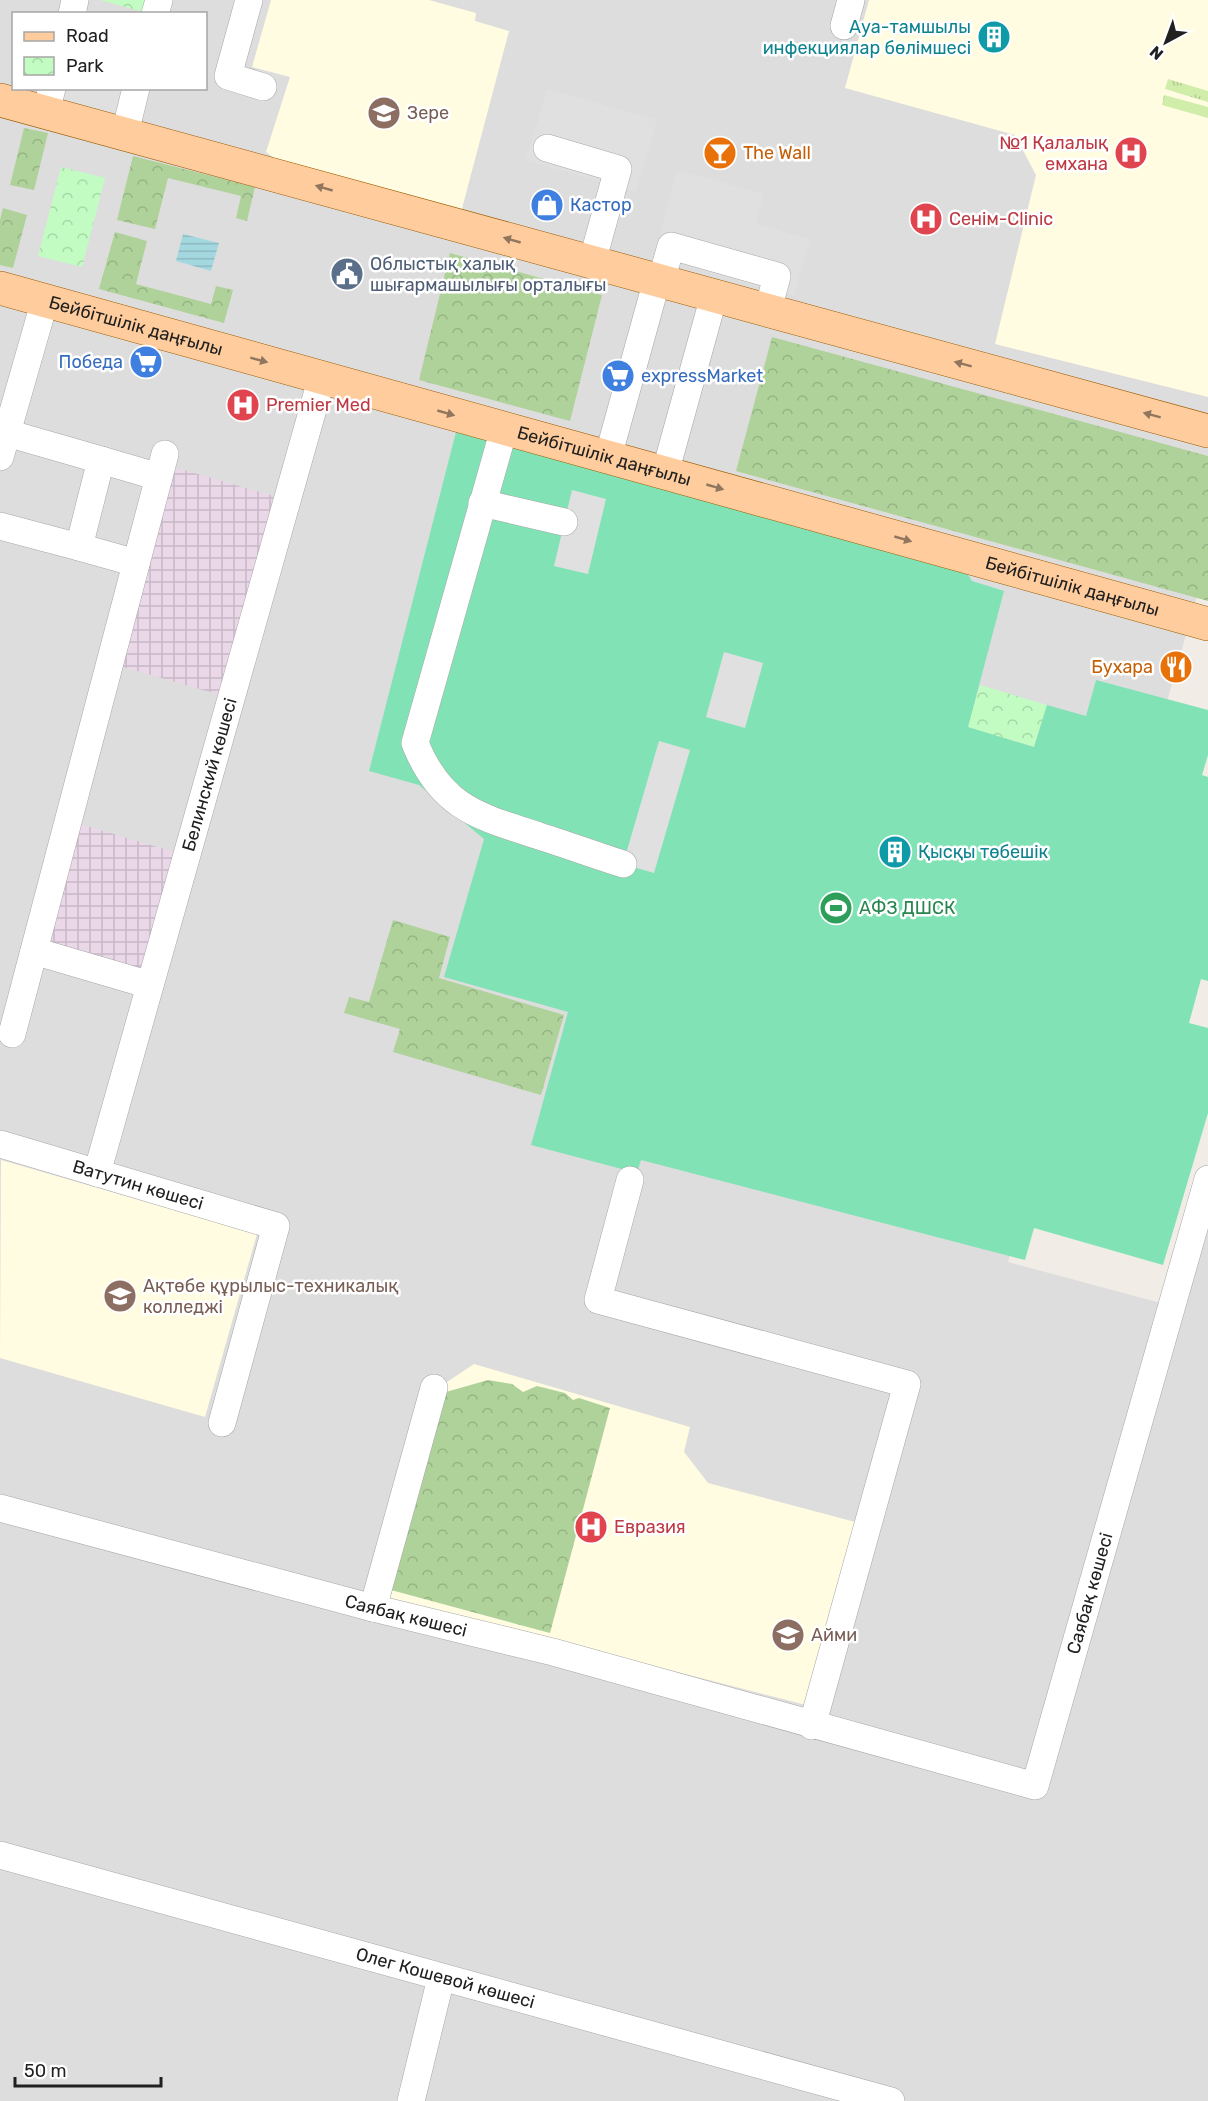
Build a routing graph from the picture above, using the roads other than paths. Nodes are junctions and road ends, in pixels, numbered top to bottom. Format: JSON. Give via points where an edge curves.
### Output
{"nodes":[{"id":1,"x":249,"y":0,"type":"edge"},
{"id":2,"x":263,"y":87,"type":"dead end"},
{"id":3,"x":136,"y":90,"type":"edge"},
{"id":4,"x":0,"y":100,"type":"edge"},
{"id":5,"x":49,"y":100,"type":"edge"},
{"id":6,"x":125,"y":133,"type":"junction"},
{"id":7,"x":547,"y":148,"type":"dead end"},
{"id":8,"x":592,"y":262,"type":"junction"},
{"id":9,"x":659,"y":280,"type":"junction"},
{"id":10,"x":0,"y":288,"type":"edge"},
{"id":11,"x":714,"y":296,"type":"junction"},
{"id":12,"x":45,"y":300,"type":"junction"},
{"id":13,"x":768,"y":310,"type":"junction"},
{"id":14,"x":322,"y":377,"type":"junction"},
{"id":15,"x":504,"y":429,"type":"junction"},
{"id":16,"x":1208,"y":430,"type":"edge"},
{"id":17,"x":2,"y":440,"type":"edge"},
{"id":18,"x":608,"y":457,"type":"junction"},
{"id":19,"x":101,"y":460,"type":"junction"},
{"id":20,"x":665,"y":473,"type":"junction"},
{"id":21,"x":482,"y":503,"type":"junction"},
{"id":22,"x":564,"y":522,"type":"dead end"},
{"id":23,"x":0,"y":526,"type":"edge"},
{"id":24,"x":79,"y":547,"type":"junction"},
{"id":25,"x":136,"y":563,"type":"junction"},
{"id":26,"x":1208,"y":624,"type":"edge"},
{"id":27,"x":623,"y":864,"type":"dead end"},
{"id":28,"x":34,"y":951,"type":"junction"},
{"id":29,"x":150,"y":985,"type":"junction"},
{"id":30,"x":11,"y":992,"type":"edge"},
{"id":31,"x":12,"y":1034,"type":"dead end"},
{"id":32,"x":0,"y":1144,"type":"edge"},
{"id":33,"x":97,"y":1173,"type":"junction"},
{"id":34,"x":1208,"y":1179,"type":"edge"},
{"id":35,"x":630,"y":1180,"type":"dead end"},
{"id":36,"x":434,"y":1388,"type":"dead end"},
{"id":37,"x":222,"y":1423,"type":"dead end"},
{"id":38,"x":0,"y":1508,"type":"edge"},
{"id":39,"x":373,"y":1608,"type":"junction"},
{"id":40,"x":812,"y":1726,"type":"junction"},
{"id":41,"x":0,"y":1855,"type":"edge"},
{"id":42,"x":441,"y":1978,"type":"junction"},
{"id":43,"x":411,"y":2101,"type":"edge"},
{"id":44,"x":891,"y":2101,"type":"edge"}],
"edges":[{"from":1,"to":2,"type":"street","via":[[228,76]]},
{"from":3,"to":6,"type":"street"},
{"from":4,"to":5,"type":"main road"},
{"from":5,"to":6,"type":"main road"},
{"from":8,"to":6,"type":"main road","one_way":true},
{"from":7,"to":8,"type":"street","via":[[618,169]]},
{"from":8,"to":9,"type":"main road"},
{"from":9,"to":11,"type":"main road"},
{"from":9,"to":13,"type":"street","via":[[671,246],[777,276]]},
{"from":9,"to":18,"type":"street"},
{"from":10,"to":12,"type":"main road","name":"Бейбітшілік даңғылы"},
{"from":11,"to":13,"type":"main road"},
{"from":11,"to":20,"type":"street"},
{"from":12,"to":14,"type":"main road","name":"Бейбітшілік даңғылы","one_way":true},
{"from":12,"to":17,"type":"street"},
{"from":16,"to":13,"type":"main road","one_way":true},
{"from":14,"to":15,"type":"main road","name":"Бейбітшілік даңғылы","one_way":true},
{"from":14,"to":29,"type":"street","name":"Белинский көшесі"},
{"from":15,"to":18,"type":"main road","name":"Бейбітшілік даңғылы"},
{"from":15,"to":21,"type":"street"},
{"from":17,"to":19,"type":"street"},
{"from":18,"to":20,"type":"main road","name":"Бейбітшілік даңғылы"},
{"from":19,"to":24,"type":"street"},
{"from":19,"to":25,"type":"street","via":[[162,465]]},
{"from":20,"to":26,"type":"main road","name":"Бейбітшілік даңғылы","one_way":true},
{"from":21,"to":22,"type":"street"},
{"from":21,"to":27,"type":"street","via":[[415,743],[424,767],[444,792],[476,815]]},
{"from":23,"to":24,"type":"street"},
{"from":24,"to":25,"type":"street"},
{"from":25,"to":28,"type":"street"},
{"from":28,"to":29,"type":"street"},
{"from":28,"to":30,"type":"street"},
{"from":29,"to":33,"type":"street","name":"Белинский көшесі"},
{"from":30,"to":31,"type":"street"},
{"from":32,"to":33,"type":"street","name":"Ватутин көшесі"},
{"from":33,"to":37,"type":"street","name":"Ватутин көшесі","via":[[276,1226]]},
{"from":34,"to":40,"type":"street","name":"Саябақ көшесі","via":[[1035,1786]]},
{"from":35,"to":40,"type":"street","via":[[598,1300],[907,1384]]},
{"from":36,"to":39,"type":"street"},
{"from":38,"to":39,"type":"street","name":"Саябақ көшесі"},
{"from":39,"to":40,"type":"street","name":"Саябақ көшесі","via":[[553,1652]]},
{"from":41,"to":42,"type":"street","name":"Олег Кошевой көшесі"},
{"from":42,"to":43,"type":"street"},
{"from":42,"to":44,"type":"street","name":"Олег Кошевой көшесі"}]}
